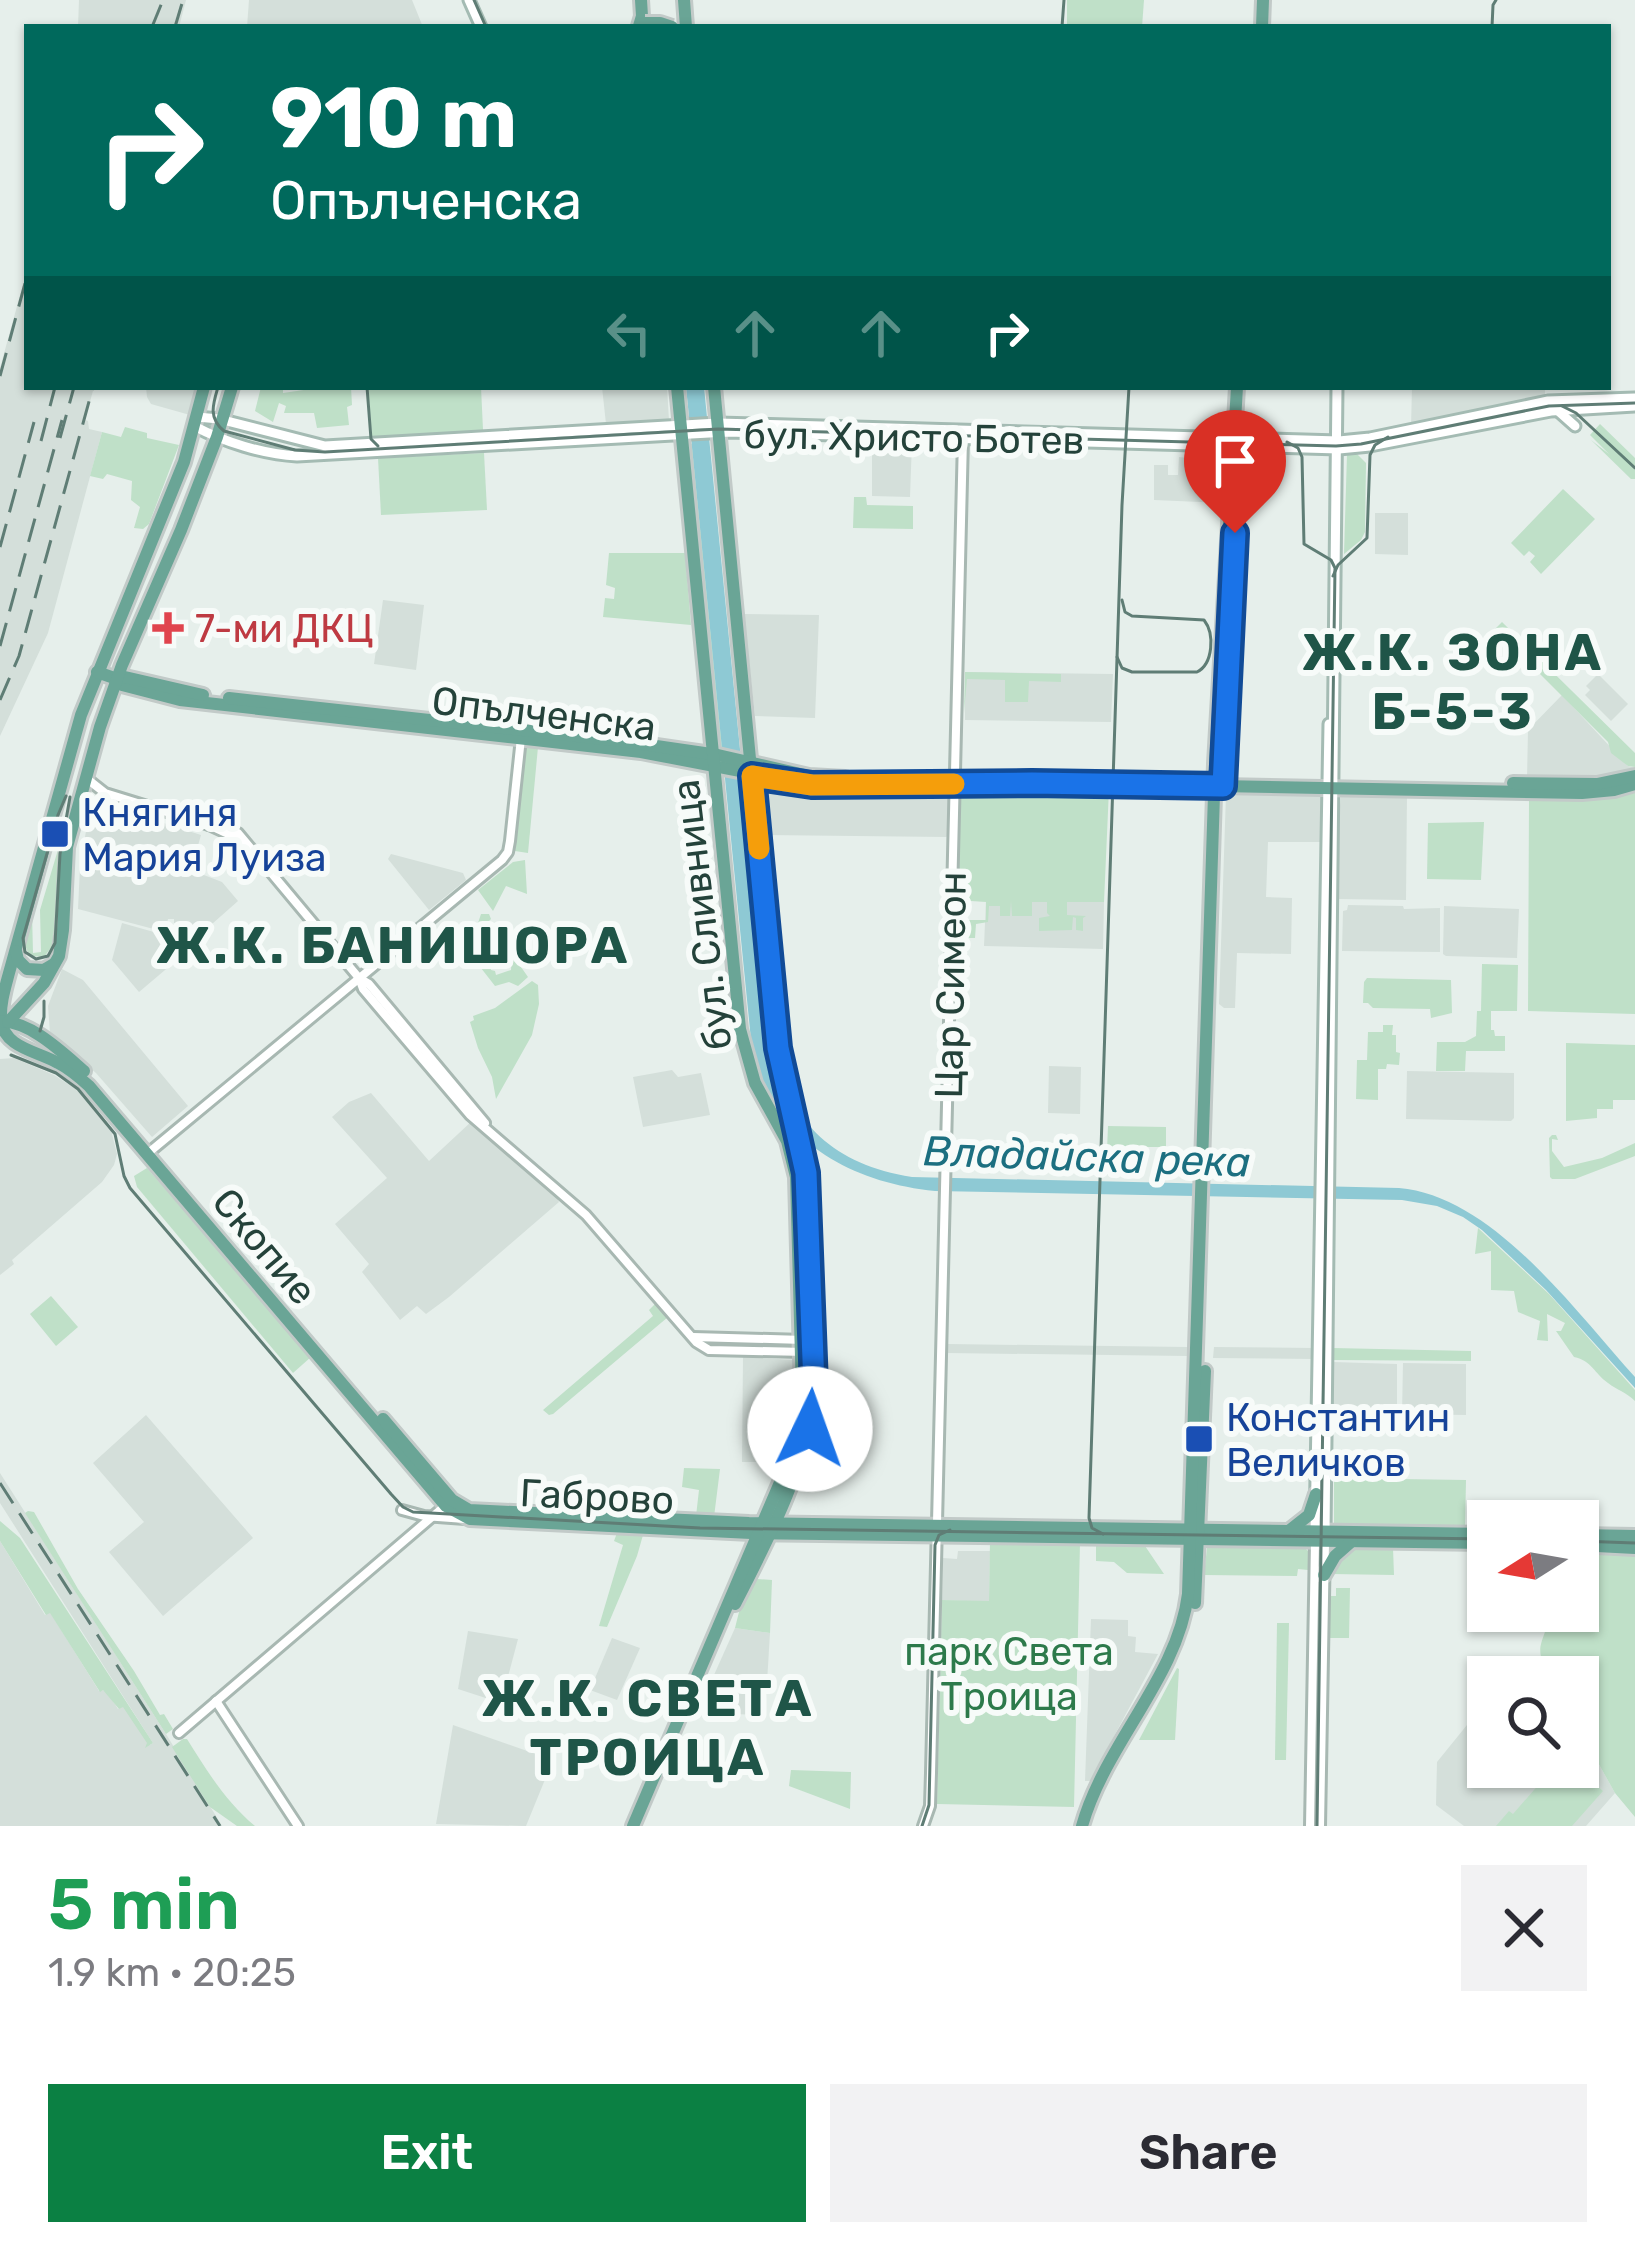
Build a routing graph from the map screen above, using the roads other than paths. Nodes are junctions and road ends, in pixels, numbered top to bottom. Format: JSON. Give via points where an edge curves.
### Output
{"nodes":[{"id":1,"x":644,"y":0,"type":"edge"},
{"id":2,"x":642,"y":23,"type":"edge"},
{"id":3,"x":203,"y":390,"type":"edge"},
{"id":4,"x":231,"y":390,"type":"edge"},
{"id":5,"x":678,"y":390,"type":"edge"},
{"id":6,"x":714,"y":390,"type":"edge"},
{"id":7,"x":1240,"y":390,"type":"edge"},
{"id":8,"x":1337,"y":390,"type":"edge"},
{"id":9,"x":1635,"y":402,"type":"edge"},
{"id":10,"x":1557,"y":410,"type":"junction"},
{"id":11,"x":223,"y":420,"type":"junction"},
{"id":12,"x":195,"y":422,"type":"junction"},
{"id":13,"x":1575,"y":426,"type":"dead end"},
{"id":14,"x":716,"y":428,"type":"junction"},
{"id":15,"x":684,"y":429,"type":"junction"},
{"id":16,"x":962,"y":434,"type":"junction"},
{"id":17,"x":218,"y":437,"type":"junction"},
{"id":18,"x":1237,"y":441,"type":"junction"},
{"id":19,"x":1336,"y":445,"type":"junction"},
{"id":20,"x":97,"y":672,"type":"junction"},
{"id":21,"x":117,"y":679,"type":"junction"},
{"id":22,"x":521,"y":735,"type":"junction"},
{"id":23,"x":716,"y":761,"type":"junction"},
{"id":24,"x":749,"y":768,"type":"junction"},
{"id":25,"x":85,"y":778,"type":"junction"},
{"id":26,"x":955,"y":780,"type":"junction"},
{"id":27,"x":1635,"y":780,"type":"edge"},
{"id":28,"x":1219,"y":782,"type":"junction"},
{"id":29,"x":1331,"y":783,"type":"junction"},
{"id":30,"x":16,"y":950,"type":"junction"},
{"id":31,"x":57,"y":962,"type":"junction"},
{"id":32,"x":9,"y":973,"type":"junction"},
{"id":33,"x":359,"y":978,"type":"junction"},
{"id":34,"x":0,"y":992,"type":"edge"},
{"id":35,"x":33,"y":994,"type":"junction"},
{"id":36,"x":2,"y":1024,"type":"edge"},
{"id":37,"x":32,"y":1030,"type":"junction"},
{"id":38,"x":0,"y":1046,"type":"edge"},
{"id":39,"x":19,"y":1046,"type":"junction"},
{"id":40,"x":150,"y":1152,"type":"junction"},
{"id":41,"x":1325,"y":1202,"type":"junction"},
{"id":42,"x":692,"y":1337,"type":"junction"},
{"id":43,"x":807,"y":1346,"type":"junction"},
{"id":44,"x":1316,"y":1494,"type":"junction"},
{"id":45,"x":447,"y":1506,"type":"junction"},
{"id":46,"x":402,"y":1510,"type":"dead end"},
{"id":47,"x":470,"y":1515,"type":"junction"},
{"id":48,"x":432,"y":1516,"type":"junction"},
{"id":49,"x":765,"y":1528,"type":"junction"},
{"id":50,"x":937,"y":1530,"type":"junction"},
{"id":51,"x":1288,"y":1531,"type":"junction"},
{"id":52,"x":1195,"y":1534,"type":"junction"},
{"id":53,"x":1467,"y":1534,"type":"edge"},
{"id":54,"x":1599,"y":1535,"type":"edge"},
{"id":55,"x":1320,"y":1536,"type":"junction"},
{"id":56,"x":1635,"y":1536,"type":"edge"},
{"id":57,"x":1352,"y":1541,"type":"junction"},
{"id":58,"x":1467,"y":1543,"type":"edge"},
{"id":59,"x":1599,"y":1546,"type":"edge"},
{"id":60,"x":1635,"y":1548,"type":"edge"},
{"id":61,"x":1324,"y":1575,"type":"junction"},
{"id":62,"x":216,"y":1701,"type":"junction"},
{"id":63,"x":179,"y":1732,"type":"dead end"},
{"id":64,"x":298,"y":1826,"type":"edge"},
{"id":65,"x":636,"y":1826,"type":"edge"},
{"id":66,"x":923,"y":1826,"type":"edge"},
{"id":67,"x":1086,"y":1826,"type":"edge"},
{"id":68,"x":1310,"y":1826,"type":"edge"},
{"id":69,"x":1320,"y":1826,"type":"edge"}],
"edges":[{"from":1,"to":2,"type":"main road"},
{"from":3,"to":12,"type":"main road"},
{"from":4,"to":11,"type":"main road"},
{"from":5,"to":15,"type":"main road","name":"бул. Сливница"},
{"from":6,"to":14,"type":"main road","name":"бул. Сливница"},
{"from":7,"to":18,"type":"main road"},
{"from":8,"to":19,"type":"main road"},
{"from":9,"to":10,"type":"main road","name":"бул. Христо Ботев"},
{"from":9,"to":19,"type":"main road","name":"бул. Христо Ботев","via":[[1548,401]]},
{"from":10,"to":13,"type":"main road"},
{"from":10,"to":19,"type":"main road","name":"бул. Христо Ботев","via":[[1375,445]]},
{"from":11,"to":12,"type":"main road","name":"бул. Христо Ботев"},
{"from":11,"to":15,"type":"main road","name":"бул. Христо Ботев","via":[[325,446]]},
{"from":11,"to":17,"type":"main road"},
{"from":12,"to":17,"type":"main road","name":"бул. Христо Ботев"},
{"from":12,"to":20,"type":"main road"},
{"from":14,"to":15,"type":"main road","name":"бул. Христо Ботев"},
{"from":14,"to":16,"type":"main road","name":"бул. Христо Ботев"},
{"from":14,"to":24,"type":"main road","name":"бул. Сливница"},
{"from":15,"to":17,"type":"main road","name":"бул. Христо Ботев","via":[[297,456]]},
{"from":15,"to":23,"type":"main road","name":"бул. Сливница"},
{"from":16,"to":18,"type":"main road","name":"бул. Христо Ботев"},
{"from":16,"to":26,"type":"street","name":"Цар Симеон"},
{"from":17,"to":21,"type":"main road"},
{"from":18,"to":19,"type":"main road","name":"бул. Христо Ботев"},
{"from":18,"to":28,"type":"main road"},
{"from":19,"to":29,"type":"main road"},
{"from":20,"to":21,"type":"main road","name":"Опълченска"},
{"from":20,"to":30,"type":"main road"},
{"from":21,"to":22,"type":"main road","name":"Опълченска","via":[[180,700]]},
{"from":21,"to":25,"type":"main road"},
{"from":22,"to":23,"type":"main road","name":"Опълченска","via":[[622,741]]},
{"from":22,"to":33,"type":"street","via":[[506,856]]},
{"from":23,"to":24,"type":"main road","name":"Опълченска"},
{"from":23,"to":43,"type":"main road","name":"бул. Сливница","via":[[742,1040],[795,1168]]},
{"from":24,"to":26,"type":"main road","name":"Опълченска","via":[[812,785]]},
{"from":24,"to":43,"type":"main road","name":"бул. Сливница","via":[[776,1036],[808,1191]]},
{"from":25,"to":31,"type":"main road","via":[[67,847]]},
{"from":25,"to":33,"type":"street","via":[[105,793],[238,833]]},
{"from":26,"to":28,"type":"main road","name":"Опълченска"},
{"from":26,"to":50,"type":"street","name":"Цар Симеон"},
{"from":27,"to":29,"type":"main road","name":"Опълченска"},
{"from":28,"to":29,"type":"main road","name":"Опълченска"},
{"from":28,"to":52,"type":"main road"},
{"from":29,"to":41,"type":"main road"},
{"from":30,"to":31,"type":"main road","via":[[33,971]]},
{"from":30,"to":32,"type":"main road"},
{"from":31,"to":35,"type":"main road"},
{"from":32,"to":34,"type":"main road"},
{"from":32,"to":36,"type":"main road"},
{"from":33,"to":40,"type":"street"},
{"from":33,"to":42,"type":"street","via":[[498,1137],[586,1215]]},
{"from":35,"to":36,"type":"main road"},
{"from":35,"to":37,"type":"main road"},
{"from":36,"to":37,"type":"main road","name":"Скопие"},
{"from":36,"to":39,"type":"main road","name":"Скопие"},
{"from":37,"to":40,"type":"main road","name":"Скопие","via":[[88,1074]]},
{"from":38,"to":39,"type":"main road"},
{"from":39,"to":40,"type":"main road","name":"Скопие","via":[[77,1075]]},
{"from":40,"to":45,"type":"main road","name":"Скопие"},
{"from":41,"to":44,"type":"main road"},
{"from":41,"to":55,"type":"main road"},
{"from":42,"to":43,"type":"street"},
{"from":42,"to":43,"type":"street","via":[[710,1351]]},
{"from":43,"to":49,"type":"main road","name":"бул. Сливница","via":[[798,1431]]},
{"from":44,"to":51,"type":"main road","via":[[1310,1515]]},
{"from":44,"to":55,"type":"main road"},
{"from":45,"to":47,"type":"main road","name":"Скопие"},
{"from":45,"to":48,"type":"street"},
{"from":46,"to":48,"type":"street","name":"Габрово"},
{"from":47,"to":48,"type":"street","name":"Габрово"},
{"from":47,"to":49,"type":"main road","name":"Габрово"},
{"from":48,"to":62,"type":"street"},
{"from":49,"to":50,"type":"main road","name":"Габрово"},
{"from":49,"to":65,"type":"main road","name":"бул. Сливница"},
{"from":50,"to":52,"type":"main road","name":"Габрово"},
{"from":50,"to":66,"type":"street","name":"Цар Симеон","via":[[930,1805]]},
{"from":51,"to":52,"type":"main road"},
{"from":51,"to":55,"type":"main road"},
{"from":52,"to":55,"type":"main road"},
{"from":52,"to":67,"type":"main road","via":[[1189,1631]]},
{"from":53,"to":55,"type":"main road"},
{"from":54,"to":56,"type":"main road"},
{"from":55,"to":57,"type":"main road"},
{"from":55,"to":61,"type":"street"},
{"from":55,"to":68,"type":"street"},
{"from":57,"to":58,"type":"main road"},
{"from":57,"to":61,"type":"main road"},
{"from":59,"to":60,"type":"main road"},
{"from":61,"to":69,"type":"street"},
{"from":62,"to":63,"type":"street"},
{"from":62,"to":64,"type":"street"}]}
